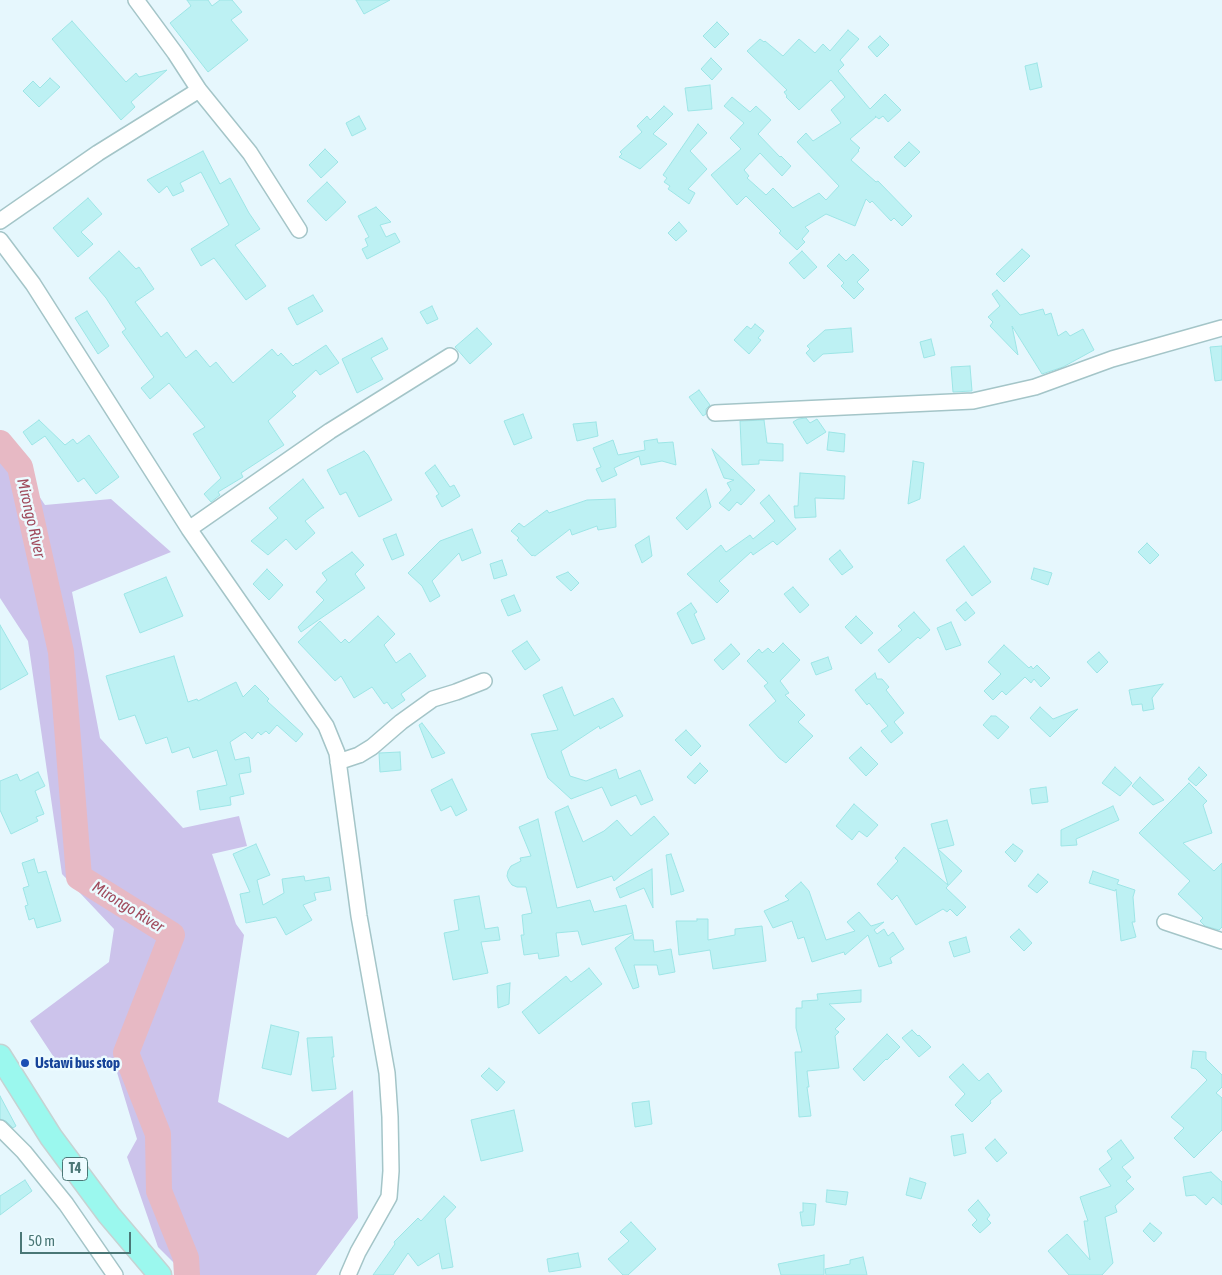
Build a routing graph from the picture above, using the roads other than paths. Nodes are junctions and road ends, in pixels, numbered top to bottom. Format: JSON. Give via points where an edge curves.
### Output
{"nodes":[{"id":1,"x":136,"y":0,"type":"edge"},
{"id":2,"x":199,"y":90,"type":"junction"},
{"id":3,"x":0,"y":221,"type":"edge"},
{"id":4,"x":299,"y":230,"type":"dead end"},
{"id":5,"x":0,"y":240,"type":"edge"},
{"id":6,"x":1222,"y":328,"type":"edge"},
{"id":7,"x":450,"y":356,"type":"dead end"},
{"id":8,"x":716,"y":413,"type":"dead end"},
{"id":9,"x":189,"y":529,"type":"junction"},
{"id":10,"x":484,"y":680,"type":"dead end"},
{"id":11,"x":338,"y":762,"type":"junction"},
{"id":12,"x":1165,"y":922,"type":"dead end"},
{"id":13,"x":1222,"y":941,"type":"edge"},
{"id":14,"x":2,"y":1064,"type":"edge"},
{"id":15,"x":0,"y":1128,"type":"edge"},
{"id":16,"x":115,"y":1275,"type":"edge"},
{"id":17,"x":160,"y":1275,"type":"edge"},
{"id":18,"x":348,"y":1275,"type":"edge"}],
"edges":[{"from":1,"to":2,"type":"street"},
{"from":2,"to":3,"type":"street","via":[[98,153]]},
{"from":2,"to":4,"type":"street","via":[[250,153]]},
{"from":5,"to":9,"type":"street","via":[[33,284]]},
{"from":6,"to":8,"type":"street","via":[[1112,359],[1035,387],[973,401]]},
{"from":7,"to":9,"type":"street","via":[[330,431]]},
{"from":9,"to":11,"type":"street","via":[[326,726]]},
{"from":10,"to":11,"type":"street","via":[[433,699],[372,747]]},
{"from":11,"to":18,"type":"street","via":[[387,1073],[390,1117],[389,1198]]},
{"from":12,"to":13,"type":"street"},
{"from":14,"to":17,"type":"highway","number":"T4","via":[[51,1138]]},
{"from":15,"to":16,"type":"street","via":[[66,1204]]}]}
